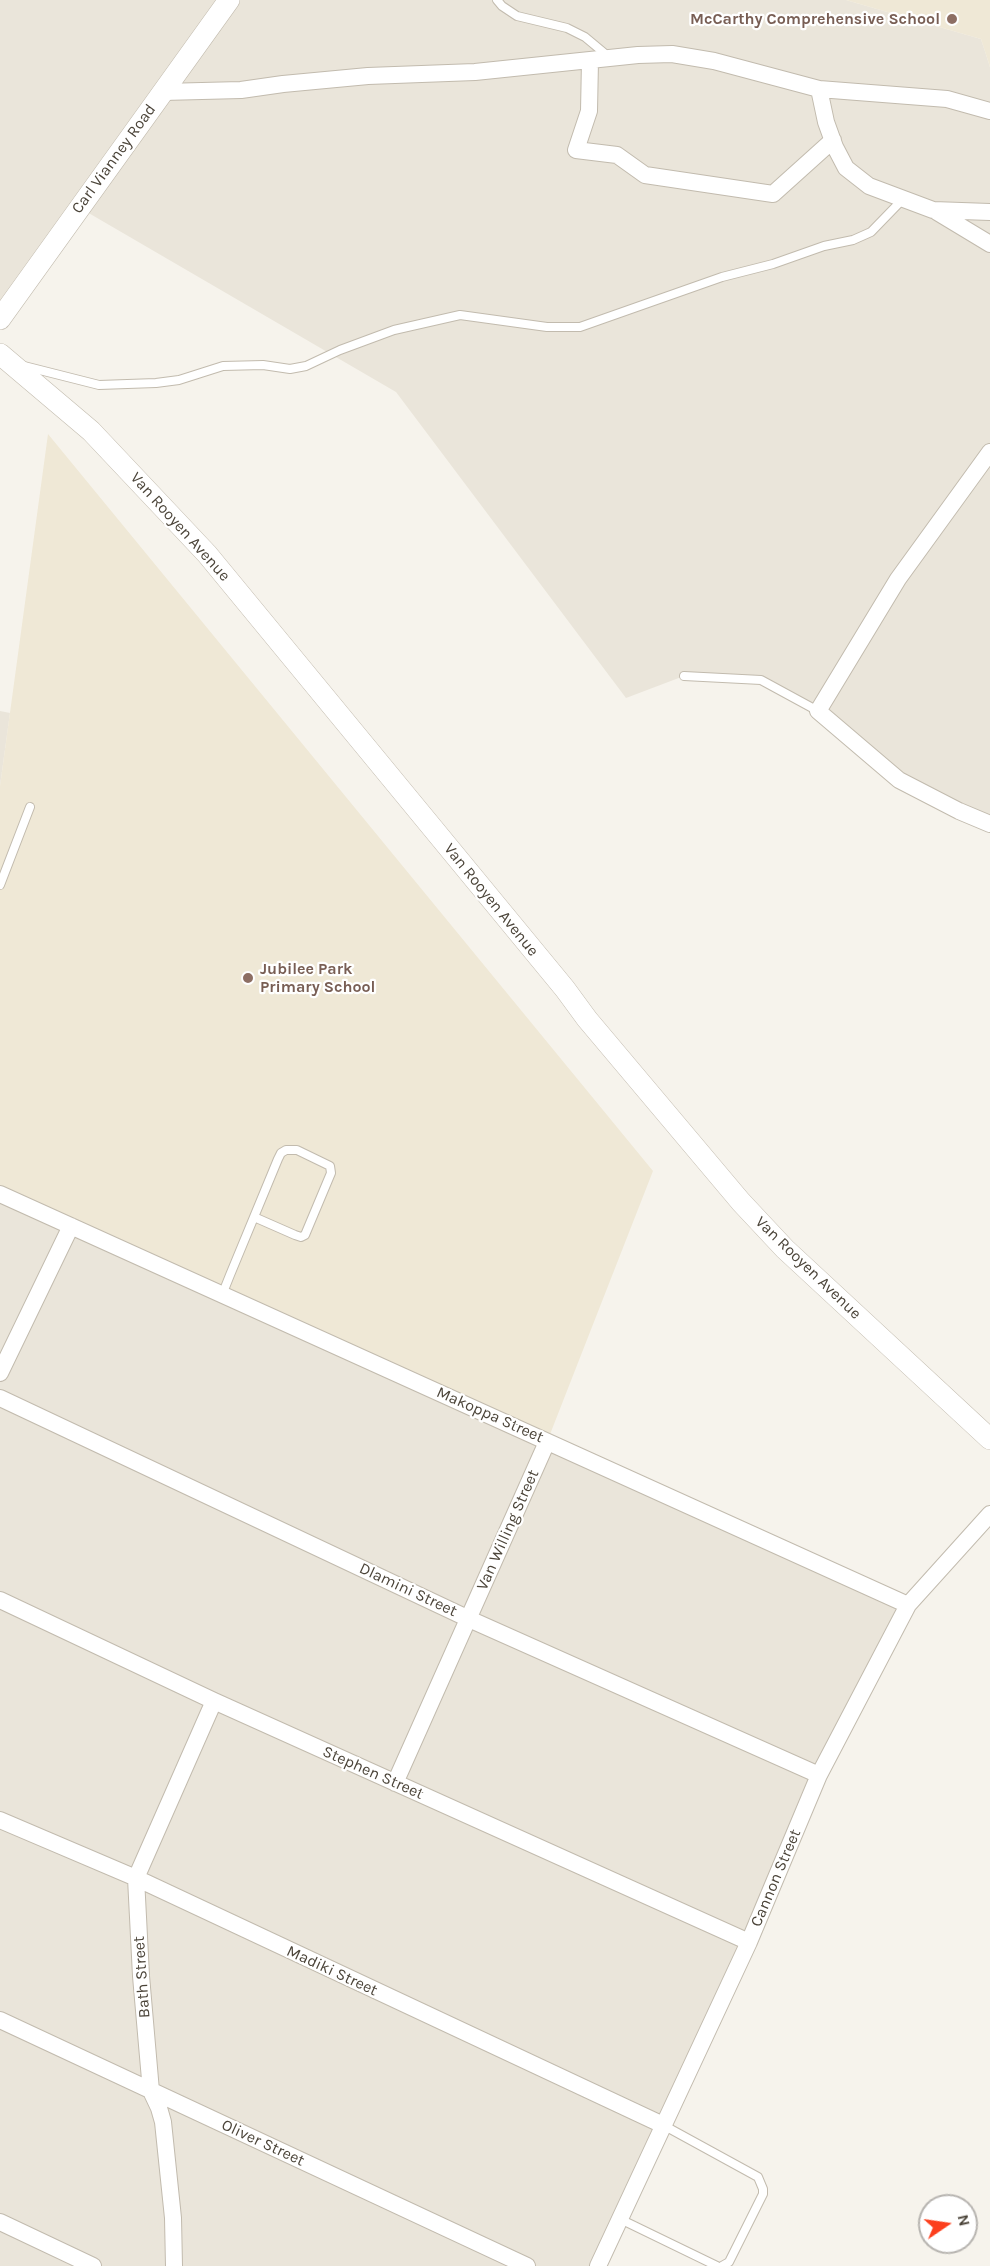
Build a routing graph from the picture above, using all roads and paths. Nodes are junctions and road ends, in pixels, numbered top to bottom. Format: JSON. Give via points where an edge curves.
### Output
{"nodes":[{"id":1,"x":229,"y":0,"type":"edge"},
{"id":2,"x":497,"y":0,"type":"edge"},
{"id":3,"x":610,"y":58,"type":"junction"},
{"id":4,"x":590,"y":61,"type":"junction"},
{"id":5,"x":819,"y":89,"type":"junction"},
{"id":6,"x":163,"y":92,"type":"junction"},
{"id":7,"x":990,"y":111,"type":"edge"},
{"id":8,"x":833,"y":140,"type":"junction"},
{"id":9,"x":903,"y":200,"type":"junction"},
{"id":10,"x":933,"y":210,"type":"junction"},
{"id":11,"x":990,"y":212,"type":"edge"},
{"id":12,"x":990,"y":244,"type":"edge"},
{"id":13,"x":0,"y":319,"type":"edge"},
{"id":14,"x":6,"y":359,"type":"edge"},
{"id":15,"x":990,"y":452,"type":"edge"},
{"id":16,"x":684,"y":676,"type":"dead end"},
{"id":17,"x":818,"y":711,"type":"junction"},
{"id":18,"x":30,"y":807,"type":"dead end"},
{"id":19,"x":990,"y":824,"type":"edge"},
{"id":20,"x":0,"y":885,"type":"edge"},
{"id":21,"x":0,"y":1194,"type":"edge"},
{"id":22,"x":254,"y":1217,"type":"junction"},
{"id":23,"x":71,"y":1226,"type":"junction"},
{"id":24,"x":222,"y":1295,"type":"junction"},
{"id":25,"x":0,"y":1373,"type":"edge"},
{"id":26,"x":0,"y":1398,"type":"edge"},
{"id":27,"x":989,"y":1434,"type":"edge"},
{"id":28,"x":547,"y":1442,"type":"junction"},
{"id":29,"x":990,"y":1514,"type":"edge"},
{"id":30,"x":0,"y":1600,"type":"edge"},
{"id":31,"x":908,"y":1605,"type":"junction"},
{"id":32,"x":469,"y":1618,"type":"junction"},
{"id":33,"x":214,"y":1701,"type":"junction"},
{"id":34,"x":819,"y":1775,"type":"junction"},
{"id":35,"x":395,"y":1783,"type":"junction"},
{"id":36,"x":0,"y":1820,"type":"edge"},
{"id":37,"x":136,"y":1878,"type":"junction"},
{"id":38,"x":749,"y":1942,"type":"junction"},
{"id":39,"x":0,"y":2020,"type":"edge"},
{"id":40,"x":151,"y":2091,"type":"junction"},
{"id":41,"x":663,"y":2125,"type":"junction"},
{"id":42,"x":620,"y":2219,"type":"junction"},
{"id":43,"x":0,"y":2223,"type":"edge"},
{"id":44,"x":93,"y":2266,"type":"edge"},
{"id":45,"x":174,"y":2266,"type":"edge"},
{"id":46,"x":527,"y":2266,"type":"edge"},
{"id":47,"x":598,"y":2266,"type":"edge"},
{"id":48,"x":717,"y":2266,"type":"edge"},
{"id":49,"x":722,"y":2266,"type":"edge"}],
"edges":[{"from":1,"to":6,"type":"street","name":"Carl Vianney Road"},
{"from":2,"to":3,"type":"lane","via":[[518,16],[567,28],[585,37]]},
{"from":3,"to":4,"type":"street"},
{"from":3,"to":5,"type":"street","via":[[672,54]]},
{"from":4,"to":6,"type":"street","via":[[475,72],[368,76],[242,90]]},
{"from":4,"to":8,"type":"street","via":[[589,111],[576,150],[617,155],[645,175],[773,194]]},
{"from":5,"to":7,"type":"street","via":[[947,99]]},
{"from":5,"to":8,"type":"street"},
{"from":6,"to":13,"type":"street","name":"Carl Vianney Road"},
{"from":8,"to":9,"type":"street","via":[[846,168],[869,186]]},
{"from":9,"to":10,"type":"street"},
{"from":9,"to":14,"type":"lane","via":[[871,232],[853,240],[722,277],[580,327],[547,327],[460,315],[394,330],[306,366],[223,366],[156,383],[99,385]]},
{"from":10,"to":11,"type":"street"},
{"from":10,"to":12,"type":"street"},
{"from":14,"to":27,"type":"street","name":"Van Rooyen Avenue","via":[[91,431],[207,554],[741,1202],[785,1249]]},
{"from":15,"to":17,"type":"street","via":[[898,579]]},
{"from":16,"to":17,"type":"lane","via":[[760,680]]},
{"from":17,"to":19,"type":"street","via":[[899,780]]},
{"from":18,"to":20,"type":"lane"},
{"from":21,"to":23,"type":"street","name":"Makoppa Street"},
{"from":22,"to":22,"type":"lane","via":[[286,1150],[297,1150],[330,1166],[331,1173],[305,1235],[295,1235]]},
{"from":22,"to":24,"type":"lane"},
{"from":23,"to":24,"type":"street","name":"Makoppa Street"},
{"from":23,"to":25,"type":"street"},
{"from":24,"to":28,"type":"street","name":"Makoppa Street"},
{"from":26,"to":32,"type":"street","name":"Dlamini Street"},
{"from":28,"to":31,"type":"street","name":"Makoppa Street"},
{"from":28,"to":32,"type":"street","name":"Van Willing Street"},
{"from":29,"to":31,"type":"street","name":"Cannon Street"},
{"from":30,"to":33,"type":"street","name":"Stephen Street"},
{"from":31,"to":34,"type":"street","name":"Cannon Street"},
{"from":32,"to":34,"type":"street","name":"Dlamini Street"},
{"from":32,"to":35,"type":"street","name":"Van Willing Street"},
{"from":33,"to":35,"type":"street","name":"Stephen Street"},
{"from":33,"to":37,"type":"street","name":"Bath Street"},
{"from":34,"to":38,"type":"street","name":"Cannon Street"},
{"from":35,"to":38,"type":"street","name":"Stephen Street"},
{"from":36,"to":37,"type":"street","name":"Madiki Street"},
{"from":37,"to":40,"type":"street","name":"Bath Street"},
{"from":37,"to":41,"type":"street","name":"Madiki Street"},
{"from":38,"to":41,"type":"street","name":"Cannon Street"},
{"from":39,"to":40,"type":"street","name":"Oliver Street"},
{"from":40,"to":45,"type":"street","name":"Bath Street","via":[[163,2122]]},
{"from":40,"to":46,"type":"street","name":"Oliver Street"},
{"from":41,"to":42,"type":"street","name":"Cannon Street"},
{"from":41,"to":49,"type":"lane","via":[[758,2177],[762,2194],[729,2262]]},
{"from":42,"to":47,"type":"street","name":"Cannon Street"},
{"from":42,"to":48,"type":"lane"},
{"from":43,"to":44,"type":"street"}]}
